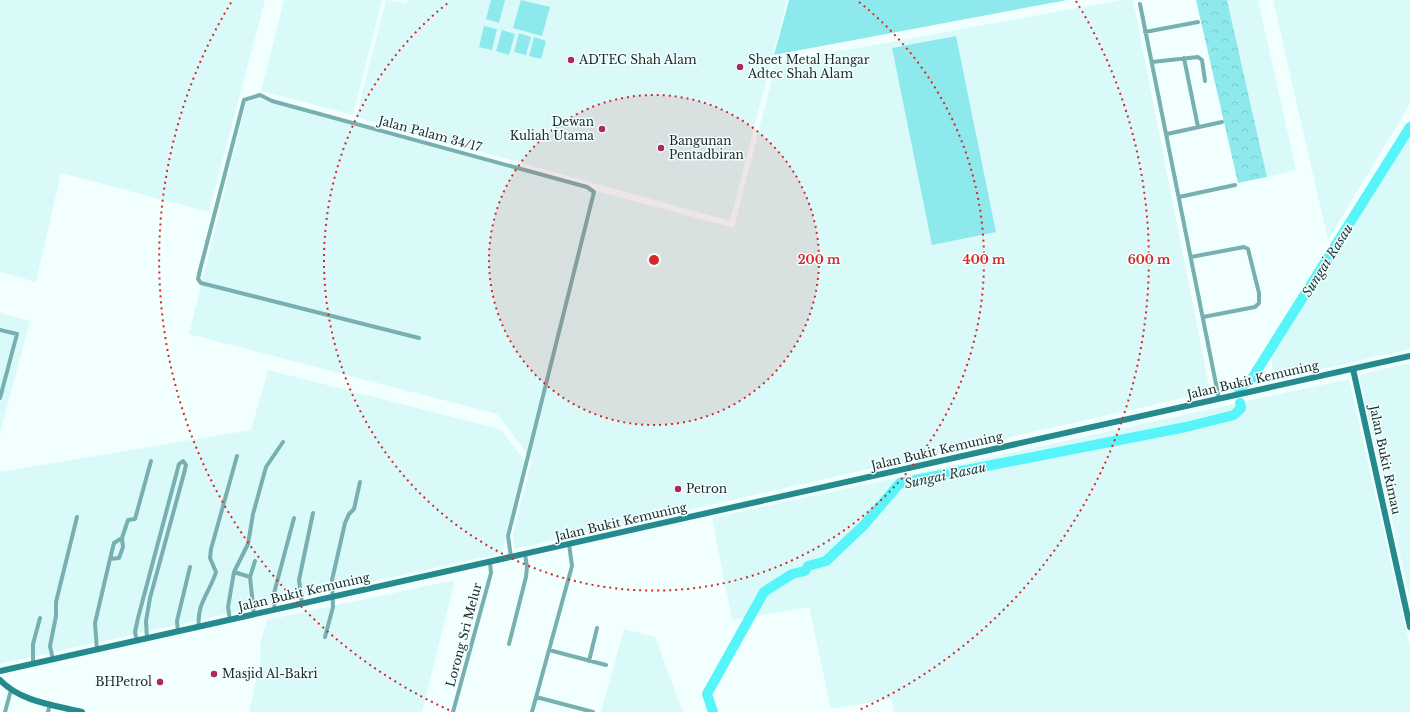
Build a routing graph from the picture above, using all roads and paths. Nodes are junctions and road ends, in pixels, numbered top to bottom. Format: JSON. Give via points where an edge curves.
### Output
{"nodes":[{"id":1,"x":1140,"y":4,"type":"dead end"},
{"id":2,"x":1198,"y":22,"type":"dead end"},
{"id":3,"x":1145,"y":32,"type":"junction"},
{"id":4,"x":1184,"y":58,"type":"junction"},
{"id":5,"x":1152,"y":62,"type":"junction"},
{"id":6,"x":1205,"y":81,"type":"dead end"},
{"id":7,"x":1222,"y":122,"type":"dead end"},
{"id":8,"x":1198,"y":127,"type":"junction"},
{"id":9,"x":1167,"y":134,"type":"junction"},
{"id":10,"x":1235,"y":185,"type":"dead end"},
{"id":11,"x":1179,"y":197,"type":"junction"},
{"id":12,"x":1191,"y":257,"type":"junction"},
{"id":13,"x":1203,"y":317,"type":"junction"},
{"id":14,"x":0,"y":330,"type":"edge"},
{"id":15,"x":419,"y":338,"type":"dead end"},
{"id":16,"x":1410,"y":356,"type":"edge"},
{"id":17,"x":1353,"y":369,"type":"junction"},
{"id":18,"x":0,"y":398,"type":"edge"},
{"id":19,"x":1219,"y":399,"type":"junction"},
{"id":20,"x":283,"y":442,"type":"dead end"},
{"id":21,"x":237,"y":456,"type":"dead end"},
{"id":22,"x":151,"y":461,"type":"dead end"},
{"id":23,"x":360,"y":482,"type":"dead end"},
{"id":24,"x":171,"y":496,"type":"junction"},
{"id":25,"x":176,"y":498,"type":"junction"},
{"id":26,"x":313,"y":513,"type":"dead end"},
{"id":27,"x":77,"y":517,"type":"dead end"},
{"id":28,"x":294,"y":518,"type":"dead end"},
{"id":29,"x":122,"y":538,"type":"junction"},
{"id":30,"x":569,"y":544,"type":"junction"},
{"id":31,"x":524,"y":554,"type":"junction"},
{"id":32,"x":511,"y":557,"type":"junction"},
{"id":33,"x":110,"y":559,"type":"junction"},
{"id":34,"x":255,"y":561,"type":"dead end"},
{"id":35,"x":490,"y":562,"type":"junction"},
{"id":36,"x":190,"y":567,"type":"dead end"},
{"id":37,"x":234,"y":572,"type":"junction"},
{"id":38,"x":250,"y":577,"type":"junction"},
{"id":39,"x":333,"y":597,"type":"junction"},
{"id":40,"x":302,"y":604,"type":"junction"},
{"id":41,"x":275,"y":610,"type":"junction"},
{"id":42,"x":254,"y":615,"type":"junction"},
{"id":43,"x":40,"y":618,"type":"dead end"},
{"id":44,"x":230,"y":620,"type":"junction"},
{"id":45,"x":199,"y":627,"type":"junction"},
{"id":46,"x":1410,"y":627,"type":"edge"},
{"id":47,"x":597,"y":628,"type":"dead end"},
{"id":48,"x":178,"y":632,"type":"junction"},
{"id":49,"x":325,"y":637,"type":"dead end"},
{"id":50,"x":147,"y":639,"type":"junction"},
{"id":51,"x":137,"y":641,"type":"junction"},
{"id":52,"x":509,"y":644,"type":"dead end"},
{"id":53,"x":97,"y":650,"type":"junction"},
{"id":54,"x":549,"y":650,"type":"junction"},
{"id":55,"x":53,"y":660,"type":"junction"},
{"id":56,"x":589,"y":661,"type":"junction"},
{"id":57,"x":33,"y":664,"type":"junction"},
{"id":58,"x":606,"y":665,"type":"dead end"},
{"id":59,"x":0,"y":672,"type":"edge"},
{"id":60,"x":0,"y":680,"type":"edge"},
{"id":61,"x":11,"y":690,"type":"junction"},
{"id":62,"x":536,"y":697,"type":"junction"},
{"id":63,"x":53,"y":707,"type":"edge"},
{"id":64,"x":5,"y":712,"type":"edge"},
{"id":65,"x":48,"y":712,"type":"edge"},
{"id":66,"x":78,"y":712,"type":"edge"},
{"id":67,"x":453,"y":712,"type":"edge"},
{"id":68,"x":532,"y":712,"type":"edge"},
{"id":69,"x":593,"y":712,"type":"edge"}],
"edges":[{"from":1,"to":3,"type":"street"},
{"from":2,"to":3,"type":"street"},
{"from":3,"to":5,"type":"street"},
{"from":4,"to":5,"type":"street"},
{"from":4,"to":6,"type":"street","via":[[1200,58]]},
{"from":4,"to":8,"type":"street"},
{"from":5,"to":9,"type":"street"},
{"from":7,"to":8,"type":"street"},
{"from":8,"to":9,"type":"street"},
{"from":9,"to":11,"type":"street"},
{"from":10,"to":11,"type":"street"},
{"from":11,"to":12,"type":"street"},
{"from":12,"to":13,"type":"street"},
{"from":12,"to":13,"type":"street","via":[[1244,247],[1248,249],[1259,293],[1259,303],[1255,306]]},
{"from":13,"to":19,"type":"street"},
{"from":14,"to":18,"type":"street","via":[[16,334]]},
{"from":15,"to":32,"type":"street","name":"Jalan Palam 34/17","via":[[207,285],[198,279],[244,100],[260,95],[272,101],[587,187],[594,192],[508,536]]},
{"from":16,"to":17,"type":"main road","name":"Jalan Bukit Kemuning"},
{"from":17,"to":19,"type":"main road","name":"Jalan Bukit Kemuning"},
{"from":17,"to":46,"type":"main road","name":"Jalan Bukit Rimau"},
{"from":19,"to":30,"type":"main road","name":"Jalan Bukit Kemuning"},
{"from":20,"to":37,"type":"street","via":[[266,467],[248,544]]},
{"from":21,"to":45,"type":"street","via":[[210,558],[216,572],[198,616]]},
{"from":22,"to":29,"type":"street","via":[[135,519],[128,520]]},
{"from":23,"to":39,"type":"street","via":[[354,510],[345,523],[332,580]]},
{"from":24,"to":25,"type":"street"},
{"from":24,"to":25,"type":"street","via":[[179,464],[183,461],[186,465]]},
{"from":24,"to":51,"type":"street","via":[[136,626]]},
{"from":25,"to":50,"type":"street","via":[[150,598],[146,621]]},
{"from":26,"to":40,"type":"street","via":[[299,580]]},
{"from":27,"to":55,"type":"street","via":[[56,602],[50,646]]},
{"from":28,"to":41,"type":"street","via":[[273,597]]},
{"from":29,"to":33,"type":"street","via":[[114,543]]},
{"from":29,"to":33,"type":"street","via":[[123,547],[119,558]]},
{"from":30,"to":31,"type":"main road","name":"Jalan Bukit Kemuning"},
{"from":30,"to":54,"type":"street","via":[[572,566]]},
{"from":31,"to":32,"type":"main road","name":"Jalan Bukit Kemuning"},
{"from":31,"to":52,"type":"street","via":[[526,577]]},
{"from":32,"to":35,"type":"main road","name":"Jalan Bukit Kemuning"},
{"from":33,"to":53,"type":"street","via":[[95,623]]},
{"from":34,"to":38,"type":"street"},
{"from":35,"to":39,"type":"main road","name":"Jalan Bukit Kemuning"},
{"from":35,"to":67,"type":"street","name":"Lorong Sri Melur","via":[[490,573]]},
{"from":36,"to":48,"type":"street","via":[[176,621]]},
{"from":37,"to":38,"type":"street"},
{"from":37,"to":44,"type":"street","via":[[228,607]]},
{"from":38,"to":42,"type":"street"},
{"from":39,"to":40,"type":"main road","name":"Jalan Bukit Kemuning"},
{"from":39,"to":49,"type":"street"},
{"from":40,"to":41,"type":"main road","name":"Jalan Bukit Kemuning"},
{"from":41,"to":42,"type":"main road","name":"Jalan Bukit Kemuning"},
{"from":42,"to":44,"type":"main road","name":"Jalan Bukit Kemuning"},
{"from":43,"to":57,"type":"street","via":[[33,644]]},
{"from":44,"to":45,"type":"main road","name":"Jalan Bukit Kemuning"},
{"from":45,"to":48,"type":"main road","name":"Jalan Bukit Kemuning"},
{"from":47,"to":56,"type":"street"},
{"from":48,"to":50,"type":"main road","name":"Jalan Bukit Kemuning"},
{"from":50,"to":51,"type":"main road","name":"Jalan Bukit Kemuning"},
{"from":51,"to":53,"type":"main road","name":"Jalan Bukit Kemuning"},
{"from":53,"to":55,"type":"main road","name":"Jalan Bukit Kemuning"},
{"from":54,"to":56,"type":"street"},
{"from":54,"to":62,"type":"street"},
{"from":55,"to":57,"type":"main road","name":"Jalan Bukit Kemuning"},
{"from":56,"to":58,"type":"street"},
{"from":57,"to":59,"type":"main road","name":"Jalan Bukit Kemuning"},
{"from":60,"to":61,"type":"main road"},
{"from":61,"to":63,"type":"main road"},
{"from":61,"to":64,"type":"street"},
{"from":62,"to":68,"type":"street"},
{"from":62,"to":69,"type":"street"},
{"from":63,"to":65,"type":"street"},
{"from":63,"to":66,"type":"main road"}]}
